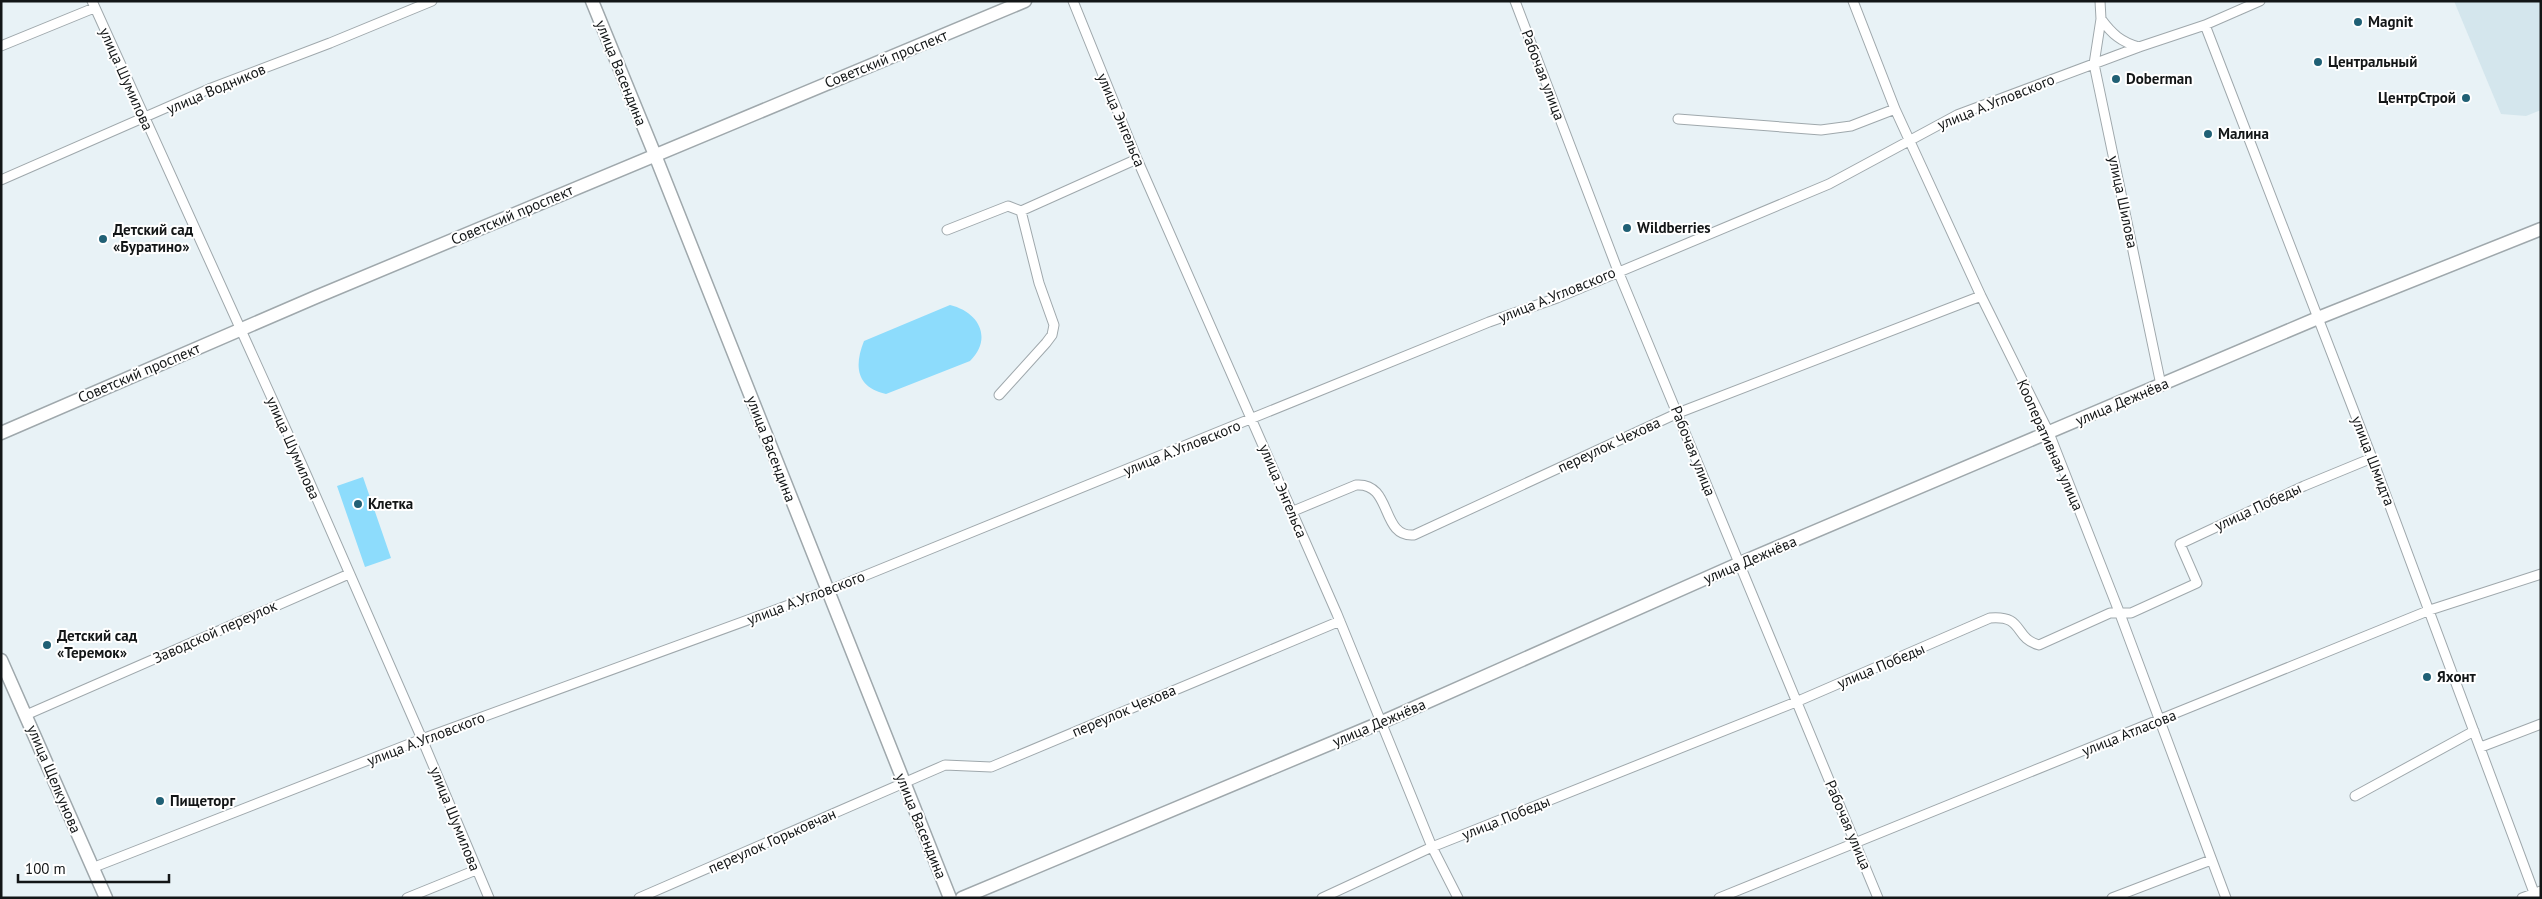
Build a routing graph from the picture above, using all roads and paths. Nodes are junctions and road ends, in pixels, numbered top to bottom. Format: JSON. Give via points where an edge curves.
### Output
{"nodes":[{"id":1,"x":432,"y":1,"type":"edge"},
{"id":2,"x":592,"y":1,"type":"edge"},
{"id":3,"x":1025,"y":1,"type":"edge"},
{"id":4,"x":1073,"y":1,"type":"edge"},
{"id":5,"x":1515,"y":1,"type":"edge"},
{"id":6,"x":1853,"y":1,"type":"edge"},
{"id":7,"x":2100,"y":1,"type":"edge"},
{"id":8,"x":2260,"y":1,"type":"edge"},
{"id":9,"x":93,"y":5,"type":"edge"},
{"id":10,"x":2101,"y":18,"type":"junction"},
{"id":11,"x":2205,"y":26,"type":"junction"},
{"id":12,"x":1,"y":46,"type":"edge"},
{"id":13,"x":2139,"y":47,"type":"junction"},
{"id":14,"x":2094,"y":64,"type":"junction"},
{"id":15,"x":1895,"y":110,"type":"junction"},
{"id":16,"x":144,"y":119,"type":"junction"},
{"id":17,"x":1678,"y":119,"type":"dead end"},
{"id":18,"x":1910,"y":138,"type":"junction"},
{"id":19,"x":655,"y":155,"type":"junction"},
{"id":20,"x":1137,"y":159,"type":"junction"},
{"id":21,"x":1,"y":180,"type":"edge"},
{"id":22,"x":1021,"y":211,"type":"junction"},
{"id":23,"x":947,"y":230,"type":"dead end"},
{"id":24,"x":2541,"y":230,"type":"edge"},
{"id":25,"x":1618,"y":271,"type":"junction"},
{"id":26,"x":1981,"y":296,"type":"junction"},
{"id":27,"x":2318,"y":318,"type":"junction"},
{"id":28,"x":240,"y":330,"type":"junction"},
{"id":29,"x":2161,"y":385,"type":"junction"},
{"id":30,"x":999,"y":395,"type":"dead end"},
{"id":31,"x":1678,"y":413,"type":"junction"},
{"id":32,"x":1252,"y":420,"type":"junction"},
{"id":33,"x":1,"y":433,"type":"edge"},
{"id":34,"x":2049,"y":433,"type":"junction"},
{"id":35,"x":2372,"y":458,"type":"junction"},
{"id":36,"x":1291,"y":512,"type":"junction"},
{"id":37,"x":1738,"y":564,"type":"junction"},
{"id":38,"x":350,"y":574,"type":"junction"},
{"id":39,"x":2541,"y":574,"type":"edge"},
{"id":40,"x":827,"y":591,"type":"junction"},
{"id":41,"x":2430,"y":610,"type":"junction"},
{"id":42,"x":2120,"y":614,"type":"junction"},
{"id":43,"x":1340,"y":621,"type":"junction"},
{"id":44,"x":1,"y":660,"type":"edge"},
{"id":45,"x":1796,"y":702,"type":"junction"},
{"id":46,"x":26,"y":715,"type":"junction"},
{"id":47,"x":2159,"y":721,"type":"junction"},
{"id":48,"x":1382,"y":722,"type":"junction"},
{"id":49,"x":2541,"y":724,"type":"edge"},
{"id":50,"x":2474,"y":731,"type":"junction"},
{"id":51,"x":422,"y":739,"type":"junction"},
{"id":52,"x":2480,"y":747,"type":"junction"},
{"id":53,"x":904,"y":782,"type":"junction"},
{"id":54,"x":2355,"y":796,"type":"dead end"},
{"id":55,"x":1856,"y":843,"type":"junction"},
{"id":56,"x":1432,"y":847,"type":"junction"},
{"id":57,"x":2211,"y":860,"type":"junction"},
{"id":58,"x":92,"y":868,"type":"junction"},
{"id":59,"x":476,"y":870,"type":"junction"},
{"id":60,"x":2537,"y":894,"type":"edge"},
{"id":61,"x":106,"y":898,"type":"edge"},
{"id":62,"x":408,"y":898,"type":"edge"},
{"id":63,"x":489,"y":898,"type":"edge"},
{"id":64,"x":639,"y":898,"type":"edge"},
{"id":65,"x":950,"y":898,"type":"edge"},
{"id":66,"x":962,"y":898,"type":"edge"},
{"id":67,"x":1322,"y":898,"type":"edge"},
{"id":68,"x":1458,"y":898,"type":"edge"},
{"id":69,"x":1718,"y":898,"type":"edge"},
{"id":70,"x":1878,"y":898,"type":"edge"},
{"id":71,"x":2112,"y":898,"type":"edge"},
{"id":72,"x":2226,"y":898,"type":"edge"},
{"id":73,"x":2522,"y":898,"type":"edge"}],
"edges":[{"from":1,"to":16,"type":"street","name":"улица Водников","via":[[209,89]]},
{"from":2,"to":19,"type":"main road","name":"улица Васендина"},
{"from":3,"to":19,"type":"main road","name":"Советский проспект"},
{"from":4,"to":20,"type":"street","name":"улица Энгельса"},
{"from":5,"to":25,"type":"street","name":"Рабочая улица"},
{"from":6,"to":15,"type":"street","name":"Кооперативная улица"},
{"from":7,"to":10,"type":"street","name":"улица Шилова"},
{"from":8,"to":11,"type":"street","name":"улица А.Угловского"},
{"from":9,"to":12,"type":"street"},
{"from":9,"to":16,"type":"street","name":"улица Шумилова"},
{"from":10,"to":13,"type":"street","via":[[2121,41]]},
{"from":10,"to":14,"type":"street","name":"улица Шилова"},
{"from":11,"to":13,"type":"street","name":"улица А.Угловского"},
{"from":11,"to":27,"type":"street","name":"улица Шмидта"},
{"from":13,"to":14,"type":"street","name":"улица А.Угловского"},
{"from":14,"to":18,"type":"street","name":"улица А.Угловского","via":[[1957,115]]},
{"from":14,"to":29,"type":"street","name":"улица Шилова"},
{"from":15,"to":17,"type":"street","via":[[1851,126],[1821,130]]},
{"from":15,"to":18,"type":"street","name":"Кооперативная улица"},
{"from":16,"to":21,"type":"street","name":"улица Водников"},
{"from":16,"to":28,"type":"street","name":"улица Шумилова"},
{"from":18,"to":25,"type":"street","name":"улица А.Угловского","via":[[1829,184]]},
{"from":18,"to":26,"type":"street","name":"Кооперативная улица"},
{"from":19,"to":28,"type":"main road","name":"Советский проспект"},
{"from":19,"to":40,"type":"main road","name":"улица Васендина"},
{"from":20,"to":22,"type":"street"},
{"from":20,"to":32,"type":"street","name":"улица Энгельса"},
{"from":22,"to":23,"type":"street","via":[[1008,206]]},
{"from":22,"to":30,"type":"street","via":[[1039,283],[1054,325],[1046,343]]},
{"from":24,"to":27,"type":"main road","name":"улица Дежнёва"},
{"from":25,"to":31,"type":"street","name":"Рабочая улица"},
{"from":25,"to":32,"type":"street","name":"улица А.Угловского"},
{"from":26,"to":31,"type":"street","name":"переулок Чехова"},
{"from":26,"to":34,"type":"street","name":"Кооперативная улица"},
{"from":27,"to":29,"type":"main road","name":"улица Дежнёва"},
{"from":27,"to":35,"type":"street","name":"улица Шмидта"},
{"from":28,"to":33,"type":"main road","name":"Советский проспект"},
{"from":28,"to":38,"type":"street","name":"улица Шумилова"},
{"from":29,"to":34,"type":"main road","name":"улица Дежнёва"},
{"from":31,"to":36,"type":"street","name":"переулок Чехова","via":[[1414,535],[1396,529],[1377,491],[1364,484]]},
{"from":31,"to":37,"type":"street","name":"Рабочая улица"},
{"from":32,"to":36,"type":"street","name":"улица Энгельса"},
{"from":32,"to":40,"type":"street","name":"улица А.Угловского"},
{"from":34,"to":37,"type":"main road","name":"улица Дежнёва"},
{"from":34,"to":42,"type":"street","name":"Кооперативная улица"},
{"from":35,"to":41,"type":"street","name":"улица Шмидта"},
{"from":35,"to":42,"type":"street","name":"улица Победы","via":[[2180,544],[2198,583],[2131,613]]},
{"from":36,"to":43,"type":"street","name":"улица Энгельса"},
{"from":37,"to":45,"type":"street","name":"Рабочая улица"},
{"from":37,"to":48,"type":"main road","name":"улица Дежнёва"},
{"from":38,"to":46,"type":"street","name":"Заводской переулок"},
{"from":38,"to":51,"type":"street","name":"улица Шумилова"},
{"from":39,"to":41,"type":"street","name":"улица Атласова"},
{"from":40,"to":51,"type":"street","name":"улица А.Угловского"},
{"from":40,"to":53,"type":"main road","name":"улица Васендина"},
{"from":41,"to":47,"type":"street","name":"улица Атласова"},
{"from":41,"to":50,"type":"street","name":"улица Шмидта"},
{"from":42,"to":45,"type":"street","name":"улица Победы","via":[[2110,613],[2039,645],[2028,639],[2013,620],[1990,618]]},
{"from":42,"to":47,"type":"street","name":"Кооперативная улица"},
{"from":43,"to":48,"type":"street","name":"улица Энгельса"},
{"from":43,"to":53,"type":"street","name":"переулок Чехова","via":[[991,767],[944,765]]},
{"from":44,"to":46,"type":"main road","name":"улица Щелкунова"},
{"from":45,"to":55,"type":"street","name":"Рабочая улица"},
{"from":45,"to":56,"type":"street","name":"улица Победы"},
{"from":46,"to":58,"type":"main road","name":"улица Щелкунова"},
{"from":47,"to":55,"type":"street","name":"улица Атласова"},
{"from":47,"to":57,"type":"street","name":"Кооперативная улица"},
{"from":48,"to":56,"type":"street","name":"улица Энгельса"},
{"from":48,"to":66,"type":"main road","name":"улица Дежнёва"},
{"from":49,"to":52,"type":"street"},
{"from":50,"to":52,"type":"street","name":"улица Шмидта"},
{"from":50,"to":54,"type":"street"},
{"from":51,"to":58,"type":"street","name":"улица А.Угловского"},
{"from":51,"to":59,"type":"street","name":"улица Шумилова"},
{"from":52,"to":60,"type":"street","name":"улица Шмидта"},
{"from":53,"to":64,"type":"street","name":"переулок Горьковчан"},
{"from":53,"to":65,"type":"main road","name":"улица Васендина"},
{"from":55,"to":69,"type":"street","name":"улица Атласова"},
{"from":55,"to":70,"type":"street","name":"Рабочая улица"},
{"from":56,"to":67,"type":"street","name":"улица Победы"},
{"from":56,"to":68,"type":"street","name":"улица Энгельса"},
{"from":57,"to":71,"type":"street"},
{"from":57,"to":72,"type":"street","name":"Кооперативная улица"},
{"from":58,"to":61,"type":"main road","name":"улица Щелкунова"},
{"from":59,"to":62,"type":"street"},
{"from":59,"to":63,"type":"street","name":"улица Шумилова"},
{"from":60,"to":73,"type":"street"}]}
